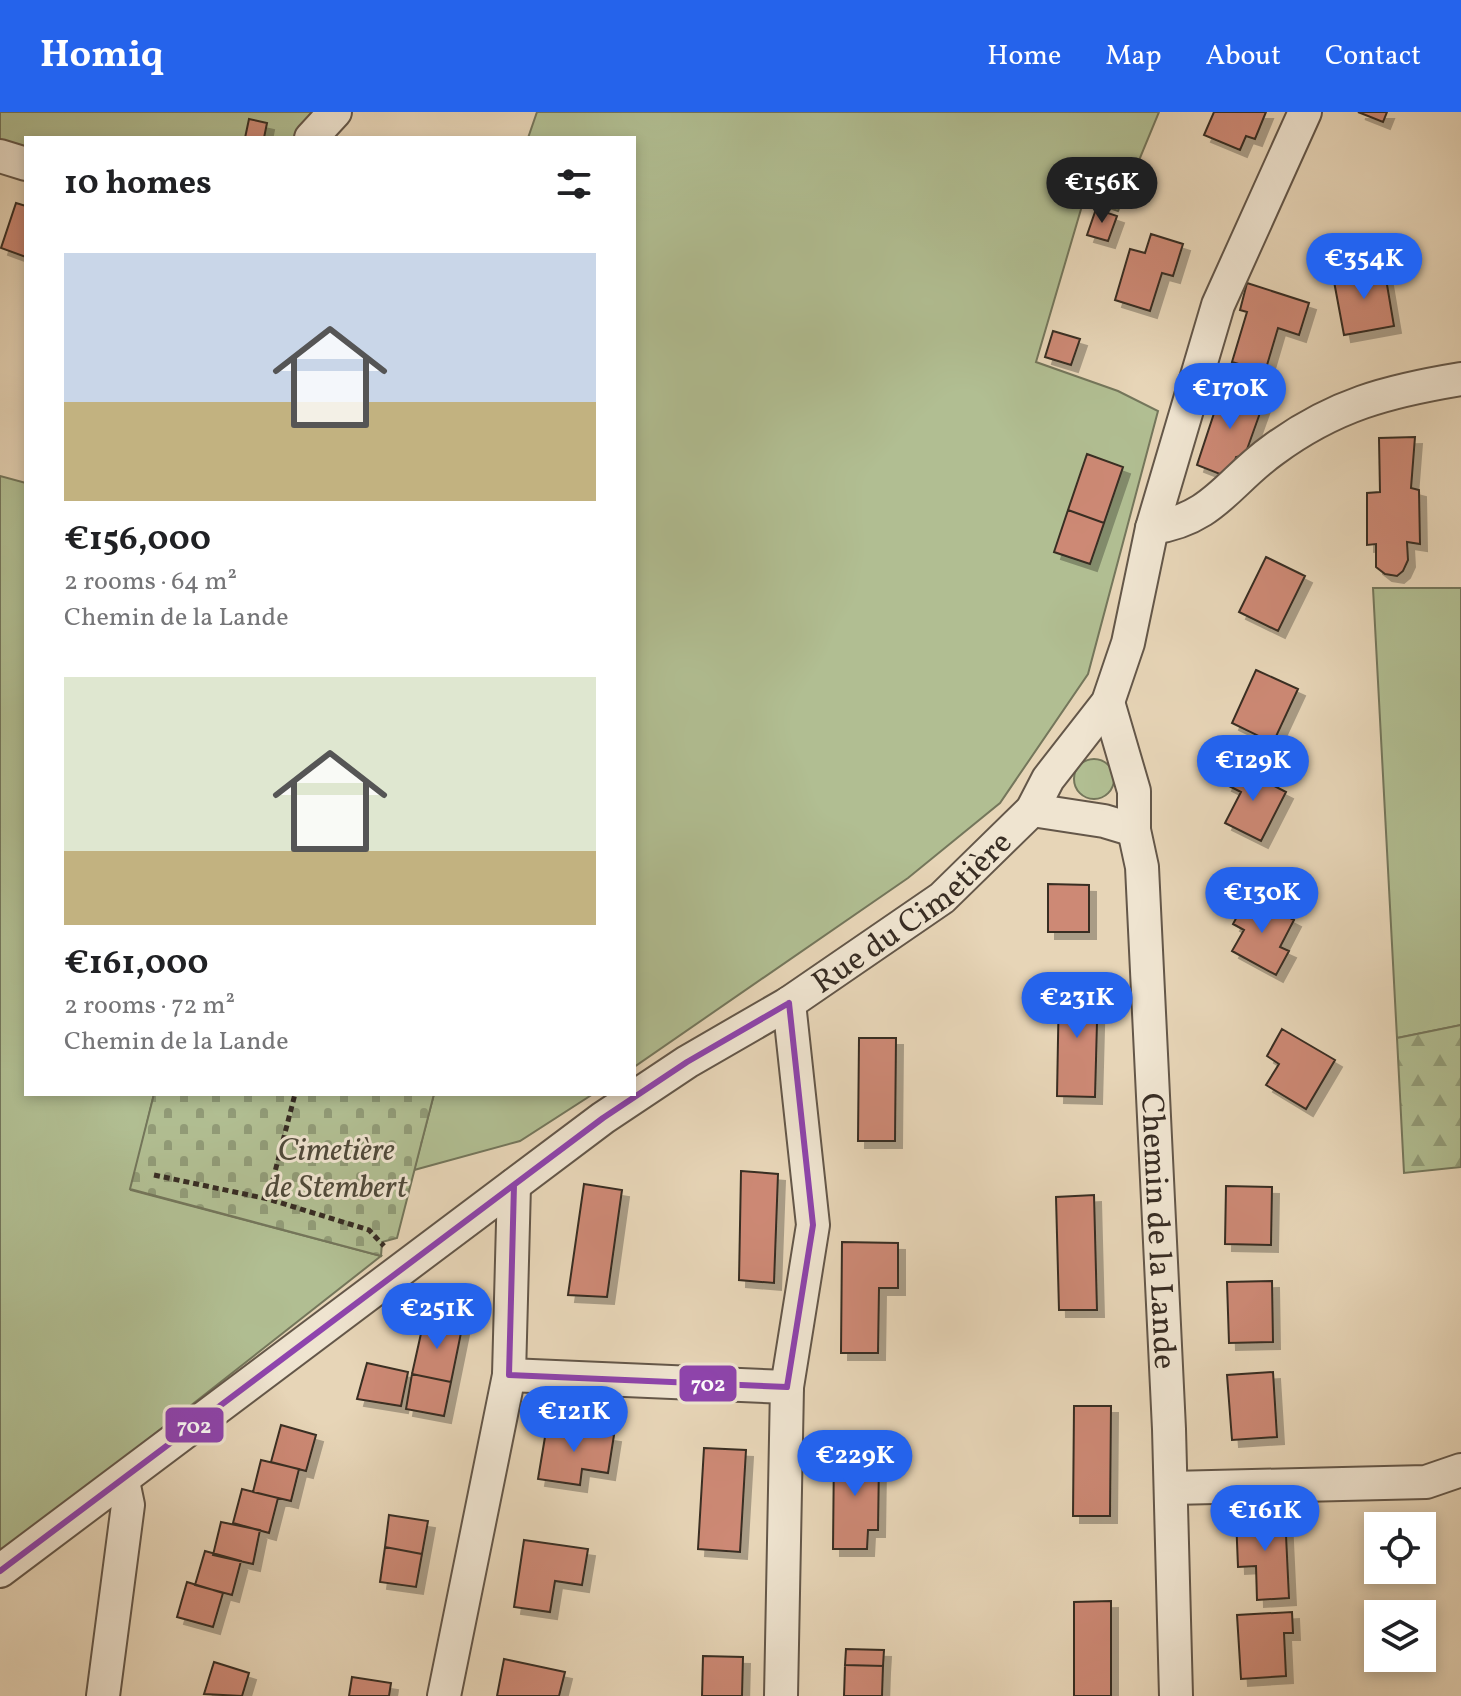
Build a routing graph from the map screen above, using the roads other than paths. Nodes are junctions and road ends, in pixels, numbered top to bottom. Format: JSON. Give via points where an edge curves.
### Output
{"nodes":[{"id":1,"x":335,"y":112,"type":"edge"},
{"id":2,"x":1305,"y":112,"type":"edge"},
{"id":3,"x":313,"y":136,"type":"edge"},
{"id":4,"x":0,"y":156,"type":"edge"},
{"id":5,"x":24,"y":163,"type":"edge"},
{"id":6,"x":1461,"y":379,"type":"edge"},
{"id":7,"x":1152,"y":528,"type":"junction"},
{"id":8,"x":1108,"y":702,"type":"junction"},
{"id":9,"x":1032,"y":810,"type":"junction"},
{"id":10,"x":1134,"y":830,"type":"junction"},
{"id":11,"x":789,"y":1003,"type":"junction"},
{"id":12,"x":514,"y":1185,"type":"junction"},
{"id":13,"x":509,"y":1375,"type":"junction"},
{"id":14,"x":787,"y":1387,"type":"junction"},
{"id":15,"x":1461,"y":1470,"type":"edge"},
{"id":16,"x":123,"y":1481,"type":"junction"},
{"id":17,"x":1171,"y":1488,"type":"junction"},
{"id":18,"x":0,"y":1571,"type":"edge"},
{"id":19,"x":103,"y":1696,"type":"edge"},
{"id":20,"x":444,"y":1696,"type":"edge"},
{"id":21,"x":781,"y":1696,"type":"edge"},
{"id":22,"x":1176,"y":1696,"type":"edge"}],
"edges":[{"from":1,"to":3,"type":"street"},
{"from":2,"to":7,"type":"street","via":[[1218,305]]},
{"from":4,"to":5,"type":"street"},
{"from":6,"to":7,"type":"street","via":[[1394,390],[1338,409],[1271,451],[1220,499],[1180,524]]},
{"from":7,"to":8,"type":"street","via":[[1128,643]]},
{"from":8,"to":9,"type":"street","name":"Rue du Cimetière","via":[[1048,779]]},
{"from":8,"to":10,"type":"street","name":"Chemin de la Lande","via":[[1134,791]]},
{"from":9,"to":10,"type":"street"},
{"from":9,"to":11,"type":"street","name":"Rue du Cimetière","via":[[942,898]]},
{"from":10,"to":17,"type":"street","name":"Chemin de la Lande","via":[[1142,867]]},
{"from":11,"to":12,"type":"street","name":"Rue du Cimetière","via":[[615,1110]]},
{"from":11,"to":14,"type":"street","via":[[813,1225]]},
{"from":12,"to":13,"type":"street"},
{"from":12,"to":16,"type":"street","name":"Rue du Cimetière"},
{"from":13,"to":14,"type":"street"},
{"from":13,"to":20,"type":"street"},
{"from":14,"to":21,"type":"street"},
{"from":15,"to":17,"type":"street","via":[[1426,1482]]},
{"from":16,"to":18,"type":"street","name":"Rue du Cimetière"},
{"from":16,"to":19,"type":"street","via":[[128,1505]]},
{"from":17,"to":22,"type":"street","name":"Chemin de la Lande"}]}
